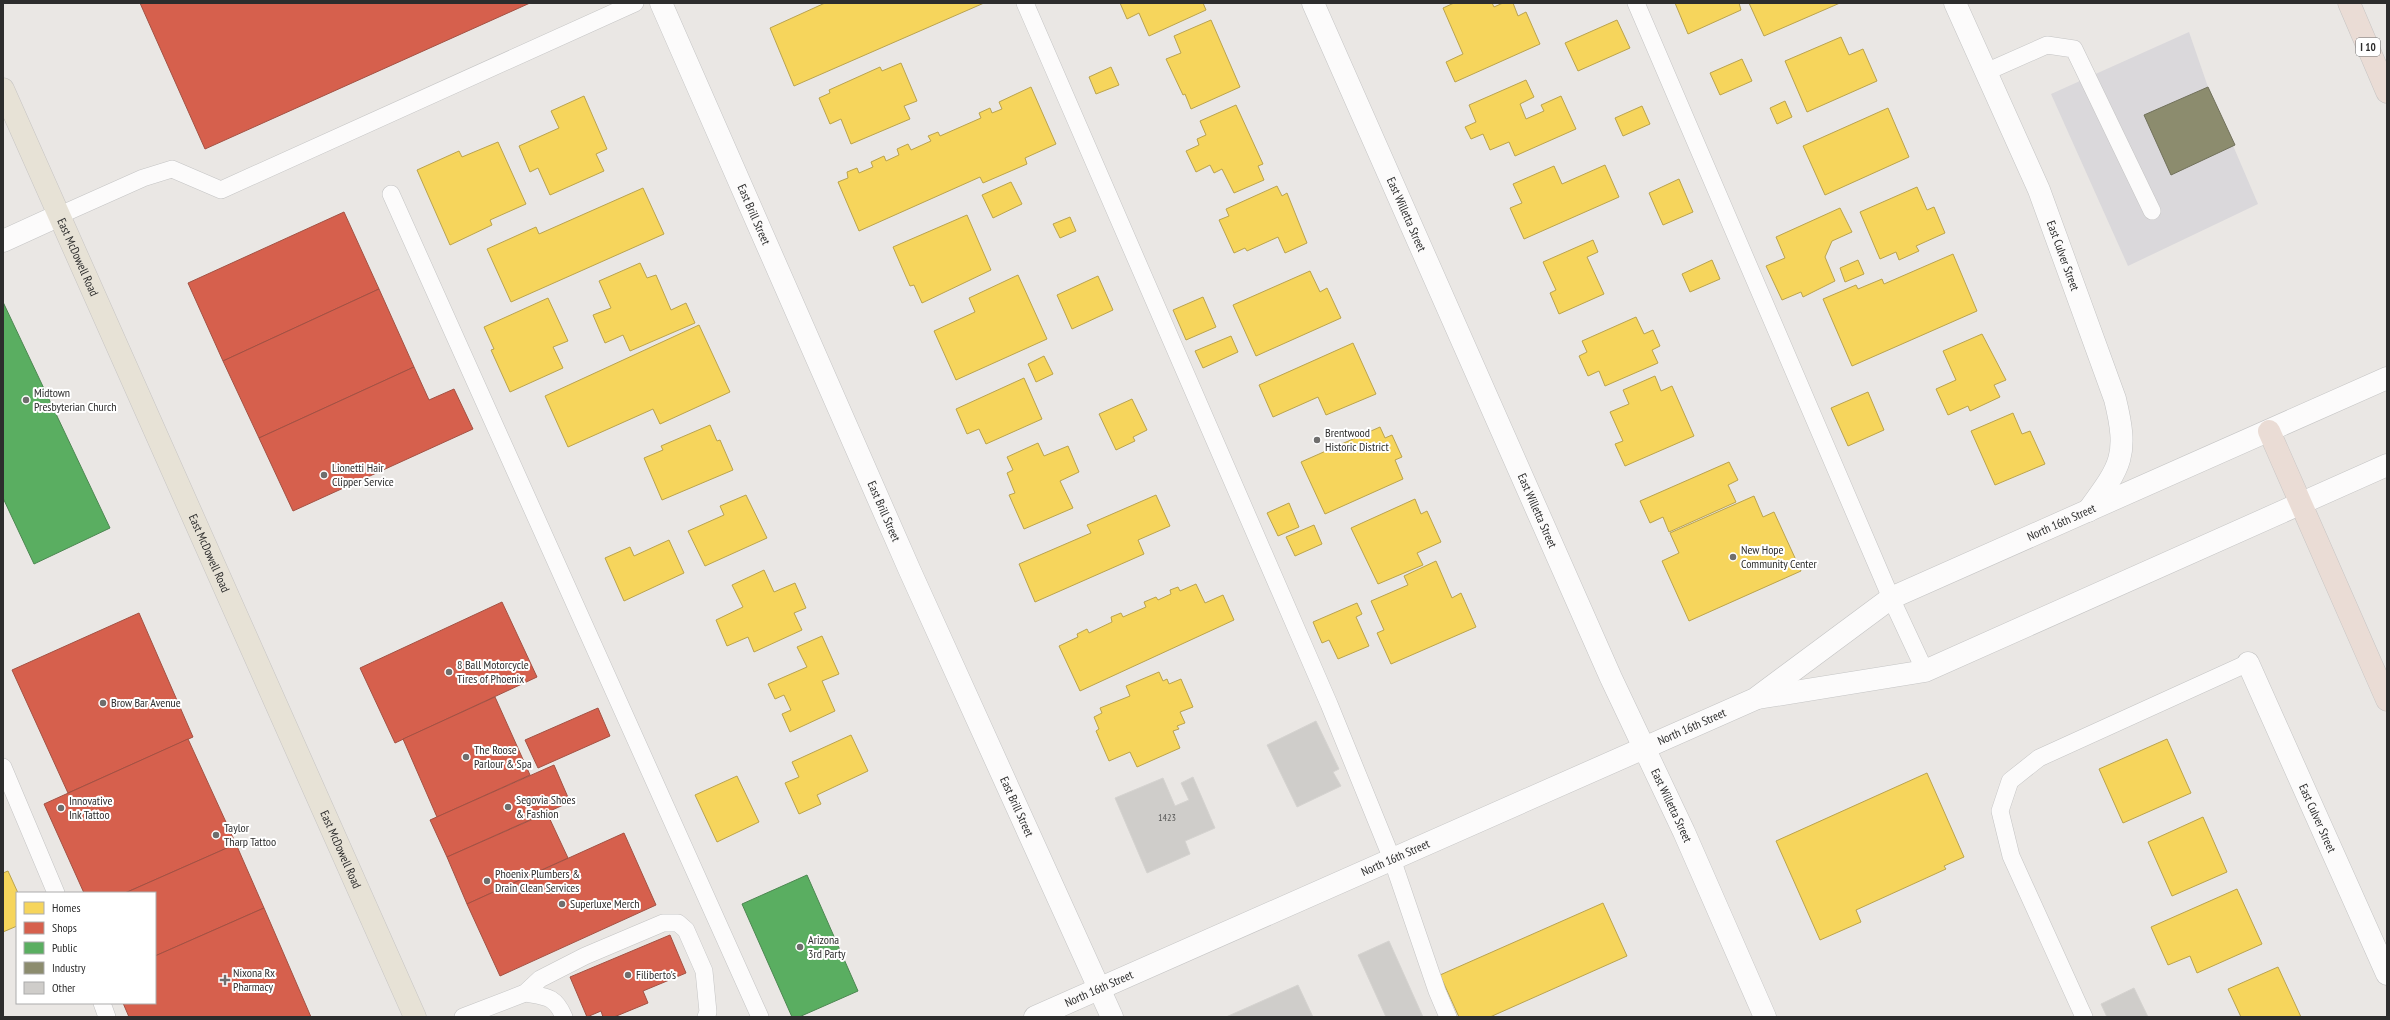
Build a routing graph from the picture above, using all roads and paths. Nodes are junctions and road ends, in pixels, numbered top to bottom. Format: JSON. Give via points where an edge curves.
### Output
{"nodes":[{"id":1,"x":635,"y":3,"type":"edge"},
{"id":2,"x":661,"y":3,"type":"edge"},
{"id":3,"x":1025,"y":3,"type":"edge"},
{"id":4,"x":1313,"y":3,"type":"edge"},
{"id":5,"x":1636,"y":3,"type":"edge"},
{"id":6,"x":1955,"y":3,"type":"edge"},
{"id":7,"x":2350,"y":3,"type":"edge"},
{"id":8,"x":1986,"y":72,"type":"junction"},
{"id":9,"x":3,"y":89,"type":"edge"},
{"id":10,"x":2387,"y":92,"type":"edge"},
{"id":11,"x":391,"y":194,"type":"dead end"},
{"id":12,"x":2152,"y":211,"type":"dead end"},
{"id":13,"x":60,"y":215,"type":"junction"},
{"id":14,"x":3,"y":241,"type":"edge"},
{"id":15,"x":2387,"y":378,"type":"edge"},
{"id":16,"x":2269,"y":431,"type":"junction"},
{"id":17,"x":2387,"y":465,"type":"edge"},
{"id":18,"x":2300,"y":504,"type":"junction"},
{"id":19,"x":2088,"y":511,"type":"junction"},
{"id":20,"x":1891,"y":598,"type":"junction"},
{"id":21,"x":2248,"y":663,"type":"joint"},
{"id":22,"x":1925,"y":671,"type":"junction"},
{"id":23,"x":1755,"y":699,"type":"junction"},
{"id":24,"x":2387,"y":700,"type":"edge"},
{"id":25,"x":1644,"y":748,"type":"junction"},
{"id":26,"x":3,"y":767,"type":"edge"},
{"id":27,"x":1392,"y":859,"type":"junction"},
{"id":28,"x":56,"y":892,"type":"edge"},
{"id":29,"x":2387,"y":974,"type":"edge"},
{"id":30,"x":1099,"y":988,"type":"junction"},
{"id":31,"x":525,"y":993,"type":"junction"},
{"id":32,"x":102,"y":1004,"type":"edge"},
{"id":33,"x":107,"y":1017,"type":"edge"},
{"id":34,"x":415,"y":1017,"type":"edge"},
{"id":35,"x":463,"y":1017,"type":"edge"},
{"id":36,"x":564,"y":1017,"type":"edge"},
{"id":37,"x":706,"y":1017,"type":"edge"},
{"id":38,"x":760,"y":1017,"type":"edge"},
{"id":39,"x":1035,"y":1017,"type":"edge"},
{"id":40,"x":1112,"y":1017,"type":"edge"},
{"id":41,"x":1448,"y":1017,"type":"edge"},
{"id":42,"x":1765,"y":1017,"type":"edge"},
{"id":43,"x":2084,"y":1017,"type":"edge"}],
"edges":[{"from":1,"to":13,"type":"lane","via":[[220,190],[172,169],[143,178]]},
{"from":2,"to":30,"type":"street","name":"East Brill Street","via":[[910,571]]},
{"from":3,"to":27,"type":"lane","via":[[1329,704]]},
{"from":4,"to":25,"type":"street","name":"East Willetta Street"},
{"from":5,"to":20,"type":"lane"},
{"from":6,"to":8,"type":"street","name":"East Culver Street"},
{"from":7,"to":10,"type":"highway","number":"I 10"},
{"from":8,"to":12,"type":"lane","via":[[2047,45],[2074,49]]},
{"from":8,"to":19,"type":"street","name":"East Culver Street","via":[[2039,190],[2115,399],[2123,444],[2120,461],[2113,476]]},
{"from":9,"to":13,"type":"main road","name":"East McDowell Road"},
{"from":11,"to":38,"type":"lane"},
{"from":13,"to":14,"type":"street"},
{"from":13,"to":34,"type":"main road","name":"East McDowell Road"},
{"from":15,"to":16,"type":"street","name":"North 16th Street"},
{"from":16,"to":18,"type":"highway"},
{"from":16,"to":19,"type":"street","name":"North 16th Street"},
{"from":17,"to":18,"type":"street","name":"North 16th Street"},
{"from":18,"to":22,"type":"street","name":"North 16th Street"},
{"from":18,"to":24,"type":"highway"},
{"from":19,"to":20,"type":"street","name":"North 16th Street"},
{"from":20,"to":22,"type":"lane"},
{"from":20,"to":23,"type":"street","name":"North 16th Street"},
{"from":21,"to":29,"type":"street","name":"East Culver Street"},
{"from":21,"to":43,"type":"lane","via":[[2039,758],[2010,781],[2000,811],[2011,856]]},
{"from":22,"to":23,"type":"street","name":"North 16th Street"},
{"from":23,"to":25,"type":"street","name":"North 16th Street"},
{"from":25,"to":27,"type":"street","name":"North 16th Street"},
{"from":25,"to":42,"type":"street","name":"East Willetta Street","via":[[1684,832]]},
{"from":26,"to":28,"type":"lane"},
{"from":27,"to":30,"type":"street","name":"North 16th Street"},
{"from":27,"to":41,"type":"lane"},
{"from":30,"to":39,"type":"street","name":"North 16th Street"},
{"from":30,"to":40,"type":"street","name":"East Brill Street"},
{"from":31,"to":35,"type":"lane"},
{"from":31,"to":36,"type":"lane","via":[[549,997],[559,1005]]},
{"from":31,"to":37,"type":"lane","via":[[540,979],[585,956],[663,923],[678,924],[686,930],[704,971],[708,1012]]},
{"from":32,"to":33,"type":"lane"}]}
